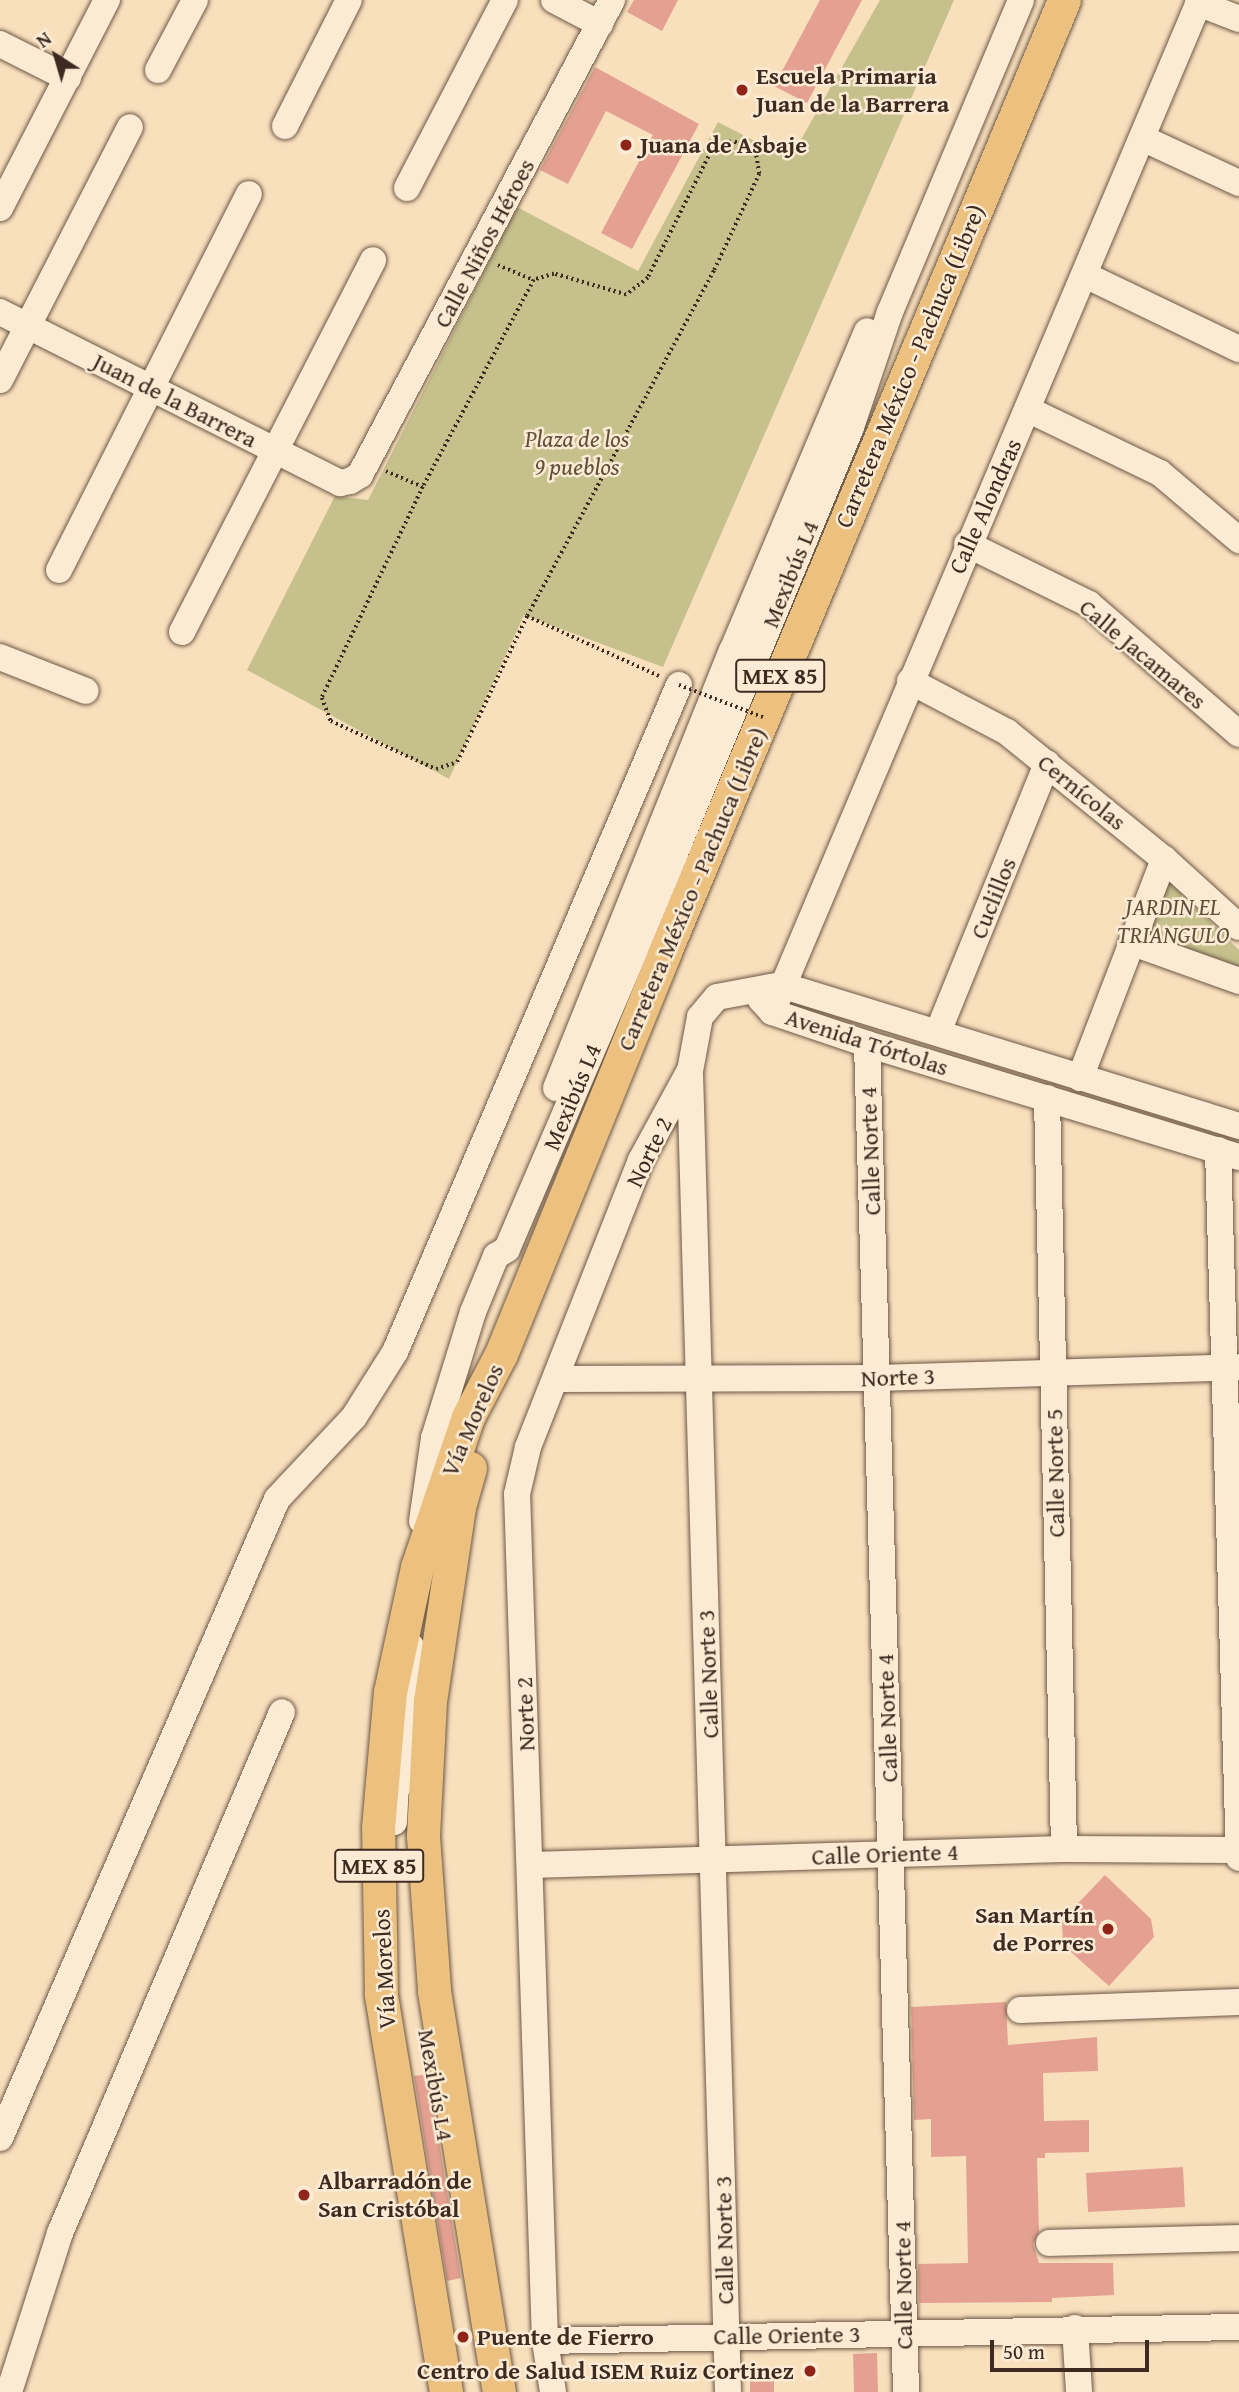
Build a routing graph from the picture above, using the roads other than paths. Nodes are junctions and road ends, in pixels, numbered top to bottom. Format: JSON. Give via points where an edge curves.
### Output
{"nodes":[{"id":1,"x":107,"y":0,"type":"edge"},
{"id":2,"x":195,"y":0,"type":"edge"},
{"id":3,"x":349,"y":0,"type":"edge"},
{"id":4,"x":505,"y":0,"type":"edge"},
{"id":5,"x":554,"y":0,"type":"edge"},
{"id":6,"x":612,"y":0,"type":"edge"},
{"id":7,"x":1007,"y":0,"type":"edge"},
{"id":8,"x":1021,"y":0,"type":"edge"},
{"id":9,"x":1064,"y":0,"type":"edge"},
{"id":10,"x":1199,"y":1,"type":"edge"},
{"id":11,"x":1239,"y":19,"type":"edge"},
{"id":12,"x":600,"y":24,"type":"junction"},
{"id":13,"x":0,"y":44,"type":"edge"},
{"id":14,"x":158,"y":70,"type":"dead end"},
{"id":15,"x":68,"y":78,"type":"junction"},
{"id":16,"x":285,"y":126,"type":"dead end"},
{"id":17,"x":130,"y":127,"type":"dead end"},
{"id":18,"x":1142,"y":138,"type":"junction"},
{"id":19,"x":1239,"y":183,"type":"edge"},
{"id":20,"x":407,"y":188,"type":"dead end"},
{"id":21,"x":249,"y":194,"type":"dead end"},
{"id":22,"x":1,"y":204,"type":"edge"},
{"id":23,"x":373,"y":260,"type":"dead end"},
{"id":24,"x":1085,"y":275,"type":"junction"},
{"id":25,"x":0,"y":312,"type":"edge"},
{"id":26,"x":27,"y":326,"type":"junction"},
{"id":27,"x":1239,"y":349,"type":"edge"},
{"id":28,"x":0,"y":380,"type":"edge"},
{"id":29,"x":150,"y":388,"type":"junction"},
{"id":30,"x":1029,"y":410,"type":"junction"},
{"id":31,"x":273,"y":449,"type":"junction"},
{"id":32,"x":359,"y":472,"type":"joint"},
{"id":33,"x":1239,"y":540,"type":"edge"},
{"id":34,"x":967,"y":544,"type":"junction"},
{"id":35,"x":59,"y":570,"type":"dead end"},
{"id":36,"x":182,"y":632,"type":"dead end"},
{"id":37,"x":0,"y":657,"type":"edge"},
{"id":38,"x":910,"y":681,"type":"junction"},
{"id":39,"x":679,"y":685,"type":"road end"},
{"id":40,"x":86,"y":691,"type":"dead end"},
{"id":41,"x":1239,"y":734,"type":"edge"},
{"id":42,"x":1047,"y":763,"type":"junction"},
{"id":43,"x":1164,"y":859,"type":"junction"},
{"id":44,"x":1239,"y":927,"type":"edge"},
{"id":45,"x":1133,"y":943,"type":"junction"},
{"id":46,"x":1239,"y":981,"type":"edge"},
{"id":47,"x":781,"y":985,"type":"junction"},
{"id":48,"x":750,"y":989,"type":"junction"},
{"id":49,"x":772,"y":1012,"type":"junction"},
{"id":50,"x":938,"y":1032,"type":"junction"},
{"id":51,"x":867,"y":1044,"type":"junction"},
{"id":52,"x":690,"y":1071,"type":"junction"},
{"id":53,"x":1080,"y":1078,"type":"junction"},
{"id":54,"x":1047,"y":1098,"type":"junction"},
{"id":55,"x":1239,"y":1126,"type":"edge"},
{"id":56,"x":1228,"y":1154,"type":"edge"},
{"id":57,"x":496,"y":1256,"type":"junction"},
{"id":58,"x":501,"y":1354,"type":"junction"},
{"id":59,"x":1233,"y":1367,"type":"edge"},
{"id":60,"x":1053,"y":1370,"type":"junction"},
{"id":61,"x":877,"y":1378,"type":"junction"},
{"id":62,"x":557,"y":1379,"type":"junction"},
{"id":63,"x":698,"y":1380,"type":"junction"},
{"id":64,"x":417,"y":1567,"type":"junction"},
{"id":65,"x":282,"y":1712,"type":"dead end"},
{"id":66,"x":405,"y":1777,"type":"junction"},
{"id":67,"x":1063,"y":1849,"type":"junction"},
{"id":68,"x":1239,"y":1850,"type":"edge"},
{"id":69,"x":892,"y":1854,"type":"junction"},
{"id":70,"x":1239,"y":1858,"type":"edge"},
{"id":71,"x":715,"y":1859,"type":"junction"},
{"id":72,"x":531,"y":1865,"type":"junction"},
{"id":73,"x":1239,"y":2001,"type":"edge"},
{"id":74,"x":1020,"y":2010,"type":"dead end"},
{"id":75,"x":0,"y":2138,"type":"edge"},
{"id":76,"x":1239,"y":2238,"type":"edge"},
{"id":77,"x":1049,"y":2243,"type":"dead end"},
{"id":78,"x":1239,"y":2326,"type":"edge"},
{"id":79,"x":1075,"y":2328,"type":"junction"},
{"id":80,"x":904,"y":2332,"type":"junction"},
{"id":81,"x":727,"y":2337,"type":"junction"},
{"id":82,"x":545,"y":2341,"type":"junction"},
{"id":83,"x":9,"y":2392,"type":"edge"},
{"id":84,"x":446,"y":2392,"type":"edge"},
{"id":85,"x":459,"y":2392,"type":"edge"},
{"id":86,"x":488,"y":2392,"type":"edge"},
{"id":87,"x":499,"y":2392,"type":"edge"},
{"id":88,"x":553,"y":2392,"type":"edge"},
{"id":89,"x":728,"y":2392,"type":"edge"},
{"id":90,"x":906,"y":2392,"type":"edge"},
{"id":91,"x":1079,"y":2392,"type":"edge"}],
"edges":[{"from":1,"to":15,"type":"street"},
{"from":2,"to":14,"type":"street"},
{"from":3,"to":16,"type":"street"},
{"from":4,"to":20,"type":"street"},
{"from":5,"to":12,"type":"street"},
{"from":6,"to":12,"type":"street","name":"Calle Niños Héroes"},
{"from":7,"to":57,"type":"street","name":"Mexibús L4","via":[[732,651],[494,1243]]},
{"from":8,"to":57,"type":"street","name":"Mexibús L4","via":[[890,312],[846,440],[637,945],[507,1248]]},
{"from":9,"to":58,"type":"main road","name":"Carretera México - Pachuca (Libre)","number":"MEX 85"},
{"from":10,"to":11,"type":"street"},
{"from":10,"to":18,"type":"street","name":"Calle Alondras"},
{"from":12,"to":32,"type":"street","name":"Calle Niños Héroes"},
{"from":13,"to":15,"type":"street"},
{"from":15,"to":22,"type":"street"},
{"from":17,"to":26,"type":"street"},
{"from":18,"to":19,"type":"street"},
{"from":18,"to":24,"type":"street","name":"Calle Alondras"},
{"from":21,"to":29,"type":"street"},
{"from":23,"to":31,"type":"street"},
{"from":24,"to":27,"type":"street"},
{"from":24,"to":30,"type":"street","name":"Calle Alondras"},
{"from":25,"to":26,"type":"street","name":"Juan de la Barrera"},
{"from":26,"to":28,"type":"street"},
{"from":26,"to":29,"type":"street","name":"Juan de la Barrera"},
{"from":29,"to":31,"type":"street","name":"Juan de la Barrera"},
{"from":29,"to":35,"type":"street"},
{"from":30,"to":33,"type":"street","via":[[1160,473]]},
{"from":30,"to":34,"type":"street","name":"Calle Alondras"},
{"from":31,"to":32,"type":"street","name":"Juan de la Barrera","via":[[340,483]]},
{"from":31,"to":36,"type":"street"},
{"from":34,"to":38,"type":"street","name":"Calle Alondras"},
{"from":34,"to":41,"type":"street","name":"Calle Jacamares","via":[[1089,604]]},
{"from":37,"to":40,"type":"street"},
{"from":38,"to":42,"type":"street","name":"Cernícolas","via":[[1007,732]]},
{"from":38,"to":47,"type":"street","name":"Calle Alondras"},
{"from":39,"to":75,"type":"street","via":[[395,1352],[355,1417],[277,1499]]},
{"from":42,"to":43,"type":"street","name":"Cernícolas"},
{"from":42,"to":50,"type":"street","name":"Cuclillos"},
{"from":43,"to":44,"type":"street","name":"Cernícolas"},
{"from":43,"to":45,"type":"street"},
{"from":45,"to":46,"type":"street"},
{"from":45,"to":53,"type":"street"},
{"from":47,"to":48,"type":"street","name":"Avenida Tórtolas"},
{"from":47,"to":49,"type":"street","name":"Calle Alondras"},
{"from":47,"to":50,"type":"street","name":"Avenida Tórtolas"},
{"from":48,"to":49,"type":"street","name":"Avenida Tórtolas"},
{"from":48,"to":52,"type":"street","name":"Calle Norte 3","via":[[718,997],[700,1017]]},
{"from":49,"to":51,"type":"street","name":"Avenida Tórtolas"},
{"from":50,"to":53,"type":"street","name":"Avenida Tórtolas"},
{"from":51,"to":54,"type":"street","name":"Avenida Tórtolas"},
{"from":51,"to":61,"type":"street","name":"Calle Norte 4"},
{"from":52,"to":62,"type":"street","name":"Norte 2","via":[[641,1160]]},
{"from":52,"to":63,"type":"street","name":"Calle Norte 3"},
{"from":53,"to":55,"type":"street","name":"Avenida Tórtolas"},
{"from":54,"to":56,"type":"street","name":"Avenida Tórtolas"},
{"from":54,"to":60,"type":"street","name":"Calle Norte 5"},
{"from":56,"to":59,"type":"street"},
{"from":57,"to":64,"type":"street","name":"Mexibús L4","via":[[453,1367],[434,1438]]},
{"from":58,"to":64,"type":"main road","name":"Vía Morelos","number":"MEX 85","via":[[468,1417]]},
{"from":58,"to":87,"type":"main road","name":"Vía Morelos","number":"MEX 85","via":[[459,1507],[430,1701],[423,1836],[434,1991]]},
{"from":59,"to":60,"type":"street","name":"Norte 3"},
{"from":59,"to":68,"type":"street"},
{"from":60,"to":61,"type":"street","name":"Norte 3"},
{"from":60,"to":67,"type":"street","name":"Calle Norte 5"},
{"from":61,"to":63,"type":"street","name":"Norte 3"},
{"from":61,"to":69,"type":"street","name":"Calle Norte 4"},
{"from":62,"to":63,"type":"street","name":"Norte 3"},
{"from":62,"to":72,"type":"street","name":"Norte 2","via":[[528,1447],[517,1494]]},
{"from":63,"to":71,"type":"street","name":"Calle Norte 3"},
{"from":64,"to":66,"type":"street","name":"Mexibús L4"},
{"from":64,"to":84,"type":"main road","name":"Vía Morelos","number":"MEX 85","via":[[390,1692],[379,1828],[380,1983]]},
{"from":65,"to":83,"type":"street","via":[[60,2233]]},
{"from":66,"to":85,"type":"street","name":"Mexibús L4","via":[[396,1789],[393,1828],[392,1963]]},
{"from":66,"to":86,"type":"street","name":"Mexibús L4","via":[[412,1788],[419,1986]]},
{"from":67,"to":68,"type":"street","name":"Calle Oriente 4"},
{"from":67,"to":69,"type":"street","name":"Calle Oriente 4"},
{"from":68,"to":70,"type":"street"},
{"from":69,"to":71,"type":"street","name":"Calle Oriente 4"},
{"from":69,"to":80,"type":"street","name":"Calle Norte 4"},
{"from":71,"to":72,"type":"street","name":"Calle Oriente 4"},
{"from":71,"to":81,"type":"street","name":"Calle Norte 3"},
{"from":72,"to":82,"type":"street","name":"Norte 2"},
{"from":73,"to":74,"type":"street"},
{"from":76,"to":77,"type":"street"},
{"from":78,"to":79,"type":"street","name":"Calle Oriente 3"},
{"from":79,"to":80,"type":"street","name":"Calle Oriente 3"},
{"from":79,"to":91,"type":"street"},
{"from":80,"to":81,"type":"street","name":"Calle Oriente 3"},
{"from":80,"to":90,"type":"street","name":"Calle Norte 4"},
{"from":81,"to":82,"type":"street","name":"Calle Oriente 3"},
{"from":81,"to":89,"type":"street","name":"Calle Norte 3"},
{"from":82,"to":88,"type":"street","name":"Norte 2"}]}
